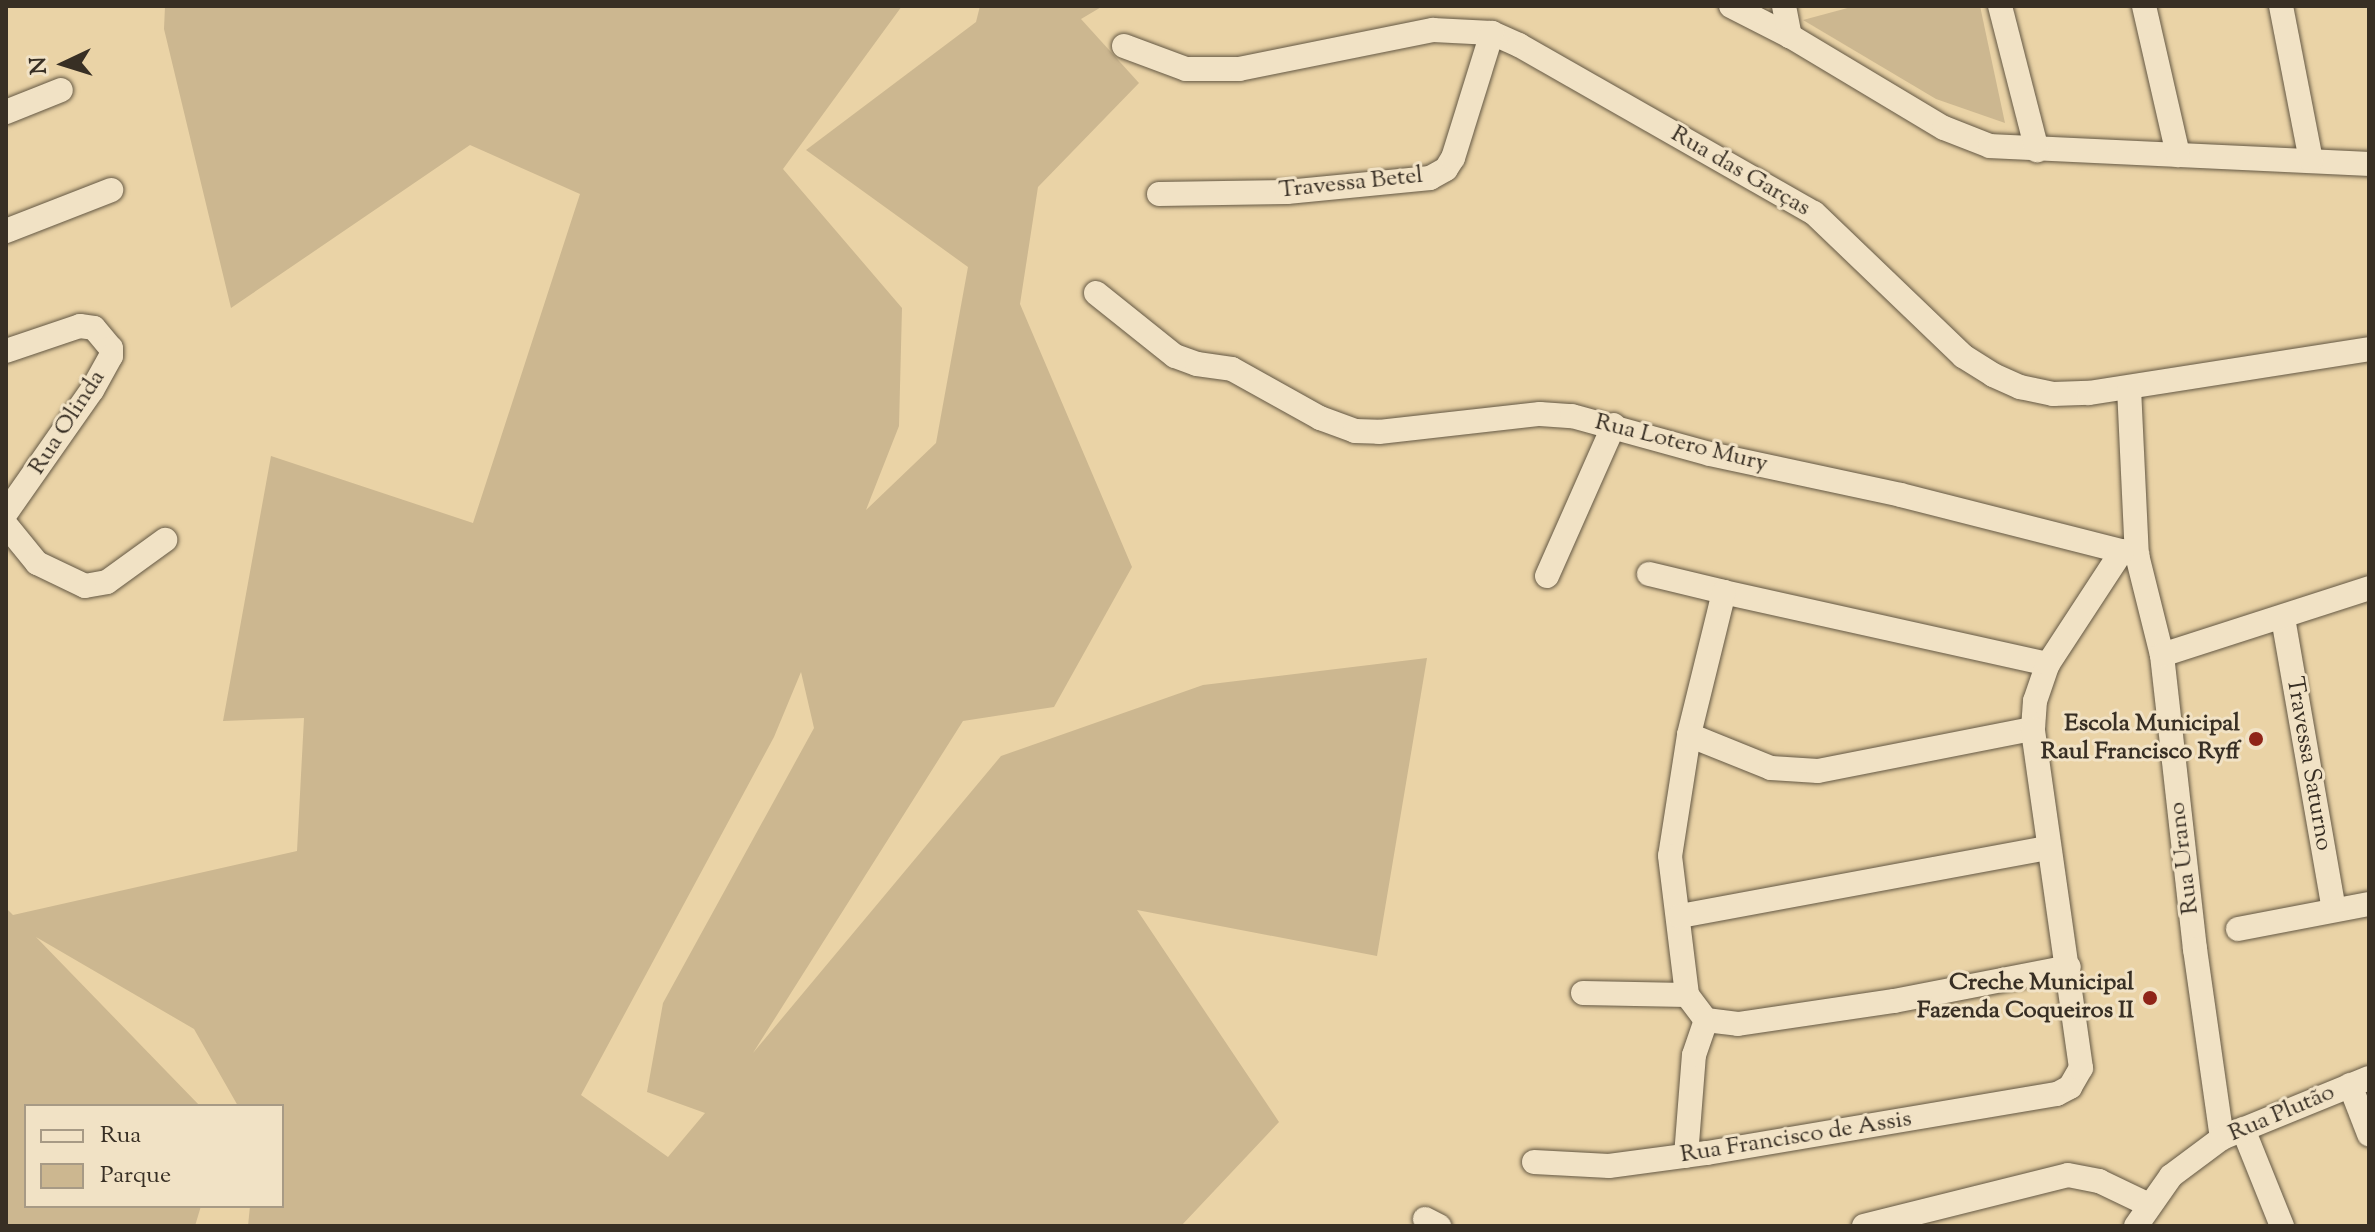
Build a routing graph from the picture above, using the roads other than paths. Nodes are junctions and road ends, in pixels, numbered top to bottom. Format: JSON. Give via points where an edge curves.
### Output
{"nodes":[{"id":1,"x":1731,"y":6,"type":"edge"},
{"id":2,"x":1786,"y":6,"type":"edge"},
{"id":3,"x":2000,"y":6,"type":"edge"},
{"id":4,"x":2144,"y":6,"type":"edge"},
{"id":5,"x":2281,"y":6,"type":"edge"},
{"id":6,"x":1492,"y":33,"type":"junction"},
{"id":7,"x":1790,"y":36,"type":"junction"},
{"id":8,"x":1124,"y":46,"type":"dead end"},
{"id":9,"x":61,"y":90,"type":"dead end"},
{"id":10,"x":6,"y":112,"type":"edge"},
{"id":11,"x":2037,"y":150,"type":"junction"},
{"id":12,"x":2178,"y":155,"type":"junction"},
{"id":13,"x":2311,"y":160,"type":"junction"},
{"id":14,"x":2369,"y":164,"type":"edge"},
{"id":15,"x":111,"y":190,"type":"dead end"},
{"id":16,"x":1159,"y":194,"type":"dead end"},
{"id":17,"x":6,"y":231,"type":"edge"},
{"id":18,"x":1096,"y":293,"type":"dead end"},
{"id":19,"x":2369,"y":349,"type":"edge"},
{"id":20,"x":6,"y":351,"type":"edge"},
{"id":21,"x":2129,"y":388,"type":"junction"},
{"id":22,"x":1614,"y":425,"type":"junction"},
{"id":23,"x":6,"y":513,"type":"edge"},
{"id":24,"x":6,"y":525,"type":"edge"},
{"id":25,"x":165,"y":540,"type":"dead end"},
{"id":26,"x":2130,"y":553,"type":"junction"},
{"id":27,"x":1649,"y":574,"type":"dead end"},
{"id":28,"x":1547,"y":576,"type":"dead end"},
{"id":29,"x":2369,"y":588,"type":"edge"},
{"id":30,"x":1724,"y":592,"type":"junction"},
{"id":31,"x":2283,"y":618,"type":"junction"},
{"id":32,"x":2162,"y":655,"type":"junction"},
{"id":33,"x":2048,"y":664,"type":"junction"},
{"id":34,"x":2033,"y":729,"type":"junction"},
{"id":35,"x":1689,"y":735,"type":"junction"},
{"id":36,"x":2047,"y":848,"type":"junction"},
{"id":37,"x":2369,"y":904,"type":"edge"},
{"id":38,"x":2334,"y":909,"type":"junction"},
{"id":39,"x":1680,"y":916,"type":"junction"},
{"id":40,"x":2238,"y":929,"type":"dead end"},
{"id":41,"x":2069,"y":967,"type":"junction"},
{"id":42,"x":1583,"y":993,"type":"dead end"},
{"id":43,"x":1687,"y":995,"type":"junction"},
{"id":44,"x":1706,"y":1020,"type":"junction"},
{"id":45,"x":2360,"y":1081,"type":"edge"},
{"id":46,"x":2233,"y":1133,"type":"junction"},
{"id":47,"x":2369,"y":1134,"type":"edge"},
{"id":48,"x":1686,"y":1156,"type":"junction"},
{"id":49,"x":1534,"y":1162,"type":"dead end"},
{"id":50,"x":2142,"y":1216,"type":"edge"},
{"id":51,"x":1864,"y":1226,"type":"edge"},
{"id":52,"x":2282,"y":1226,"type":"edge"}],
"edges":[{"from":1,"to":7,"type":"street"},
{"from":2,"to":7,"type":"street"},
{"from":3,"to":11,"type":"street"},
{"from":4,"to":12,"type":"street"},
{"from":5,"to":13,"type":"street"},
{"from":6,"to":8,"type":"street","name":"Rua das Garças","via":[[1433,30],[1239,69],[1186,69]]},
{"from":6,"to":16,"type":"street","name":"Travessa Betel","via":[[1453,158],[1430,178],[1287,192]]},
{"from":6,"to":21,"type":"street","name":"Rua das Garças","via":[[1814,213],[1946,340],[1993,375],[2053,394]]},
{"from":7,"to":11,"type":"street","via":[[1944,128],[1990,146]]},
{"from":9,"to":10,"type":"street"},
{"from":11,"to":12,"type":"street"},
{"from":12,"to":13,"type":"street"},
{"from":13,"to":14,"type":"street"},
{"from":15,"to":17,"type":"street"},
{"from":18,"to":22,"type":"street","name":"Rua Lotero Mury","via":[[1175,356],[1232,369],[1320,418],[1355,431],[1540,414]]},
{"from":19,"to":21,"type":"street","name":"Rua das Garças"},
{"from":20,"to":23,"type":"street","name":"Rua Olinda","via":[[80,326],[94,328],[111,348],[92,390]]},
{"from":21,"to":26,"type":"street","name":"Rua Urano"},
{"from":22,"to":26,"type":"street","name":"Rua Lotero Mury","via":[[1710,454]]},
{"from":22,"to":28,"type":"street"},
{"from":24,"to":25,"type":"street","via":[[37,563],[85,586],[107,582]]},
{"from":26,"to":32,"type":"street","name":"Rua Urano"},
{"from":26,"to":33,"type":"street"},
{"from":27,"to":30,"type":"street"},
{"from":29,"to":31,"type":"street"},
{"from":30,"to":33,"type":"street"},
{"from":30,"to":35,"type":"street"},
{"from":31,"to":32,"type":"street"},
{"from":31,"to":38,"type":"street","name":"Travessa Saturno"},
{"from":32,"to":46,"type":"street","name":"Rua Urano","via":[[2195,949]]},
{"from":33,"to":34,"type":"street","via":[[2035,701]]},
{"from":34,"to":35,"type":"street","via":[[1818,771],[1771,768]]},
{"from":34,"to":36,"type":"street"},
{"from":35,"to":39,"type":"street","via":[[1670,856]]},
{"from":36,"to":39,"type":"street"},
{"from":36,"to":41,"type":"street"},
{"from":37,"to":38,"type":"street"},
{"from":38,"to":40,"type":"street"},
{"from":39,"to":43,"type":"street"},
{"from":41,"to":44,"type":"street","via":[[1754,1022]]},
{"from":41,"to":48,"type":"street","name":"Rua Francisco de Assis","via":[[2081,1068],[2070,1087],[2057,1094]]},
{"from":42,"to":43,"type":"street"},
{"from":43,"to":44,"type":"street"},
{"from":44,"to":48,"type":"street","via":[[1691,1076]]},
{"from":45,"to":46,"type":"street","name":"Rua Plutão"},
{"from":45,"to":47,"type":"street"},
{"from":46,"to":50,"type":"street","name":"Rua Plutão","via":[[2171,1176]]},
{"from":46,"to":52,"type":"street","name":"Rua Urano"},
{"from":48,"to":49,"type":"street","name":"Rua Francisco de Assis","via":[[1609,1166]]},
{"from":50,"to":51,"type":"street","via":[[2099,1181],[2068,1175]]}]}
